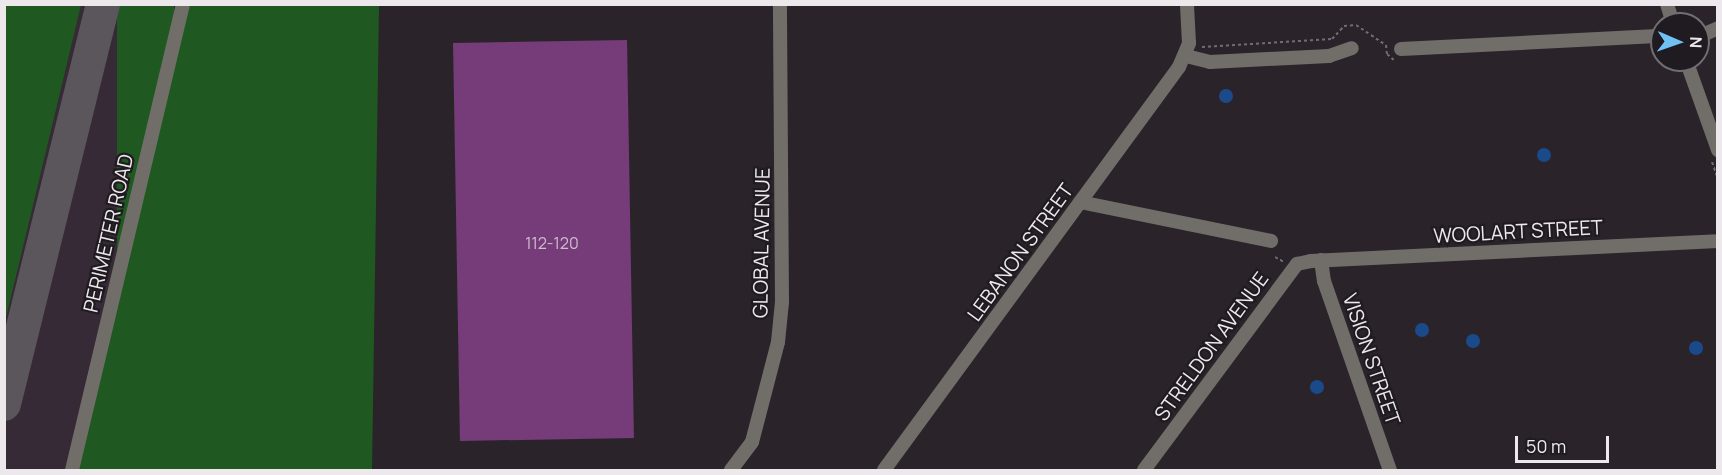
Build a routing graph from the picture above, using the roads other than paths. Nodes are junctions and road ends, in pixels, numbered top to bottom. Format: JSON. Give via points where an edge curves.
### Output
{"nodes":[{"id":1,"x":183,"y":4,"type":"edge"},
{"id":2,"x":780,"y":4,"type":"edge"},
{"id":3,"x":1188,"y":4,"type":"edge"},
{"id":4,"x":1650,"y":37,"type":"edge"},
{"id":5,"x":1352,"y":48,"type":"dead end"},
{"id":6,"x":1402,"y":56,"type":"road end"},
{"id":7,"x":1191,"y":58,"type":"junction"},
{"id":8,"x":1690,"y":72,"type":"edge"},
{"id":9,"x":1718,"y":150,"type":"edge"},
{"id":10,"x":1080,"y":202,"type":"junction"},
{"id":11,"x":1271,"y":241,"type":"dead end"},
{"id":12,"x":1718,"y":241,"type":"edge"},
{"id":13,"x":1321,"y":260,"type":"junction"},
{"id":14,"x":72,"y":471,"type":"edge"},
{"id":15,"x":731,"y":471,"type":"edge"},
{"id":16,"x":884,"y":471,"type":"edge"},
{"id":17,"x":1144,"y":471,"type":"edge"},
{"id":18,"x":1390,"y":471,"type":"edge"}],
"edges":[{"from":1,"to":14,"type":"street","name":"PERIMETER ROAD"},
{"from":2,"to":15,"type":"street","name":"GLOBAL AVENUE","via":[[782,302],[778,342],[752,442]]},
{"from":3,"to":7,"type":"street"},
{"from":4,"to":6,"type":"street"},
{"from":5,"to":7,"type":"street","via":[[1329,56]]},
{"from":7,"to":10,"type":"street","name":"LEBANON STREET"},
{"from":8,"to":9,"type":"street"},
{"from":10,"to":11,"type":"street"},
{"from":10,"to":16,"type":"street","name":"LEBANON STREET"},
{"from":12,"to":13,"type":"street","name":"WOOLART STREET"},
{"from":13,"to":17,"type":"street","name":"STRELDON AVENUE","via":[[1298,264],[1286,276]]},
{"from":13,"to":18,"type":"street","name":"VISION STREET","via":[[1324,281]]}]}
